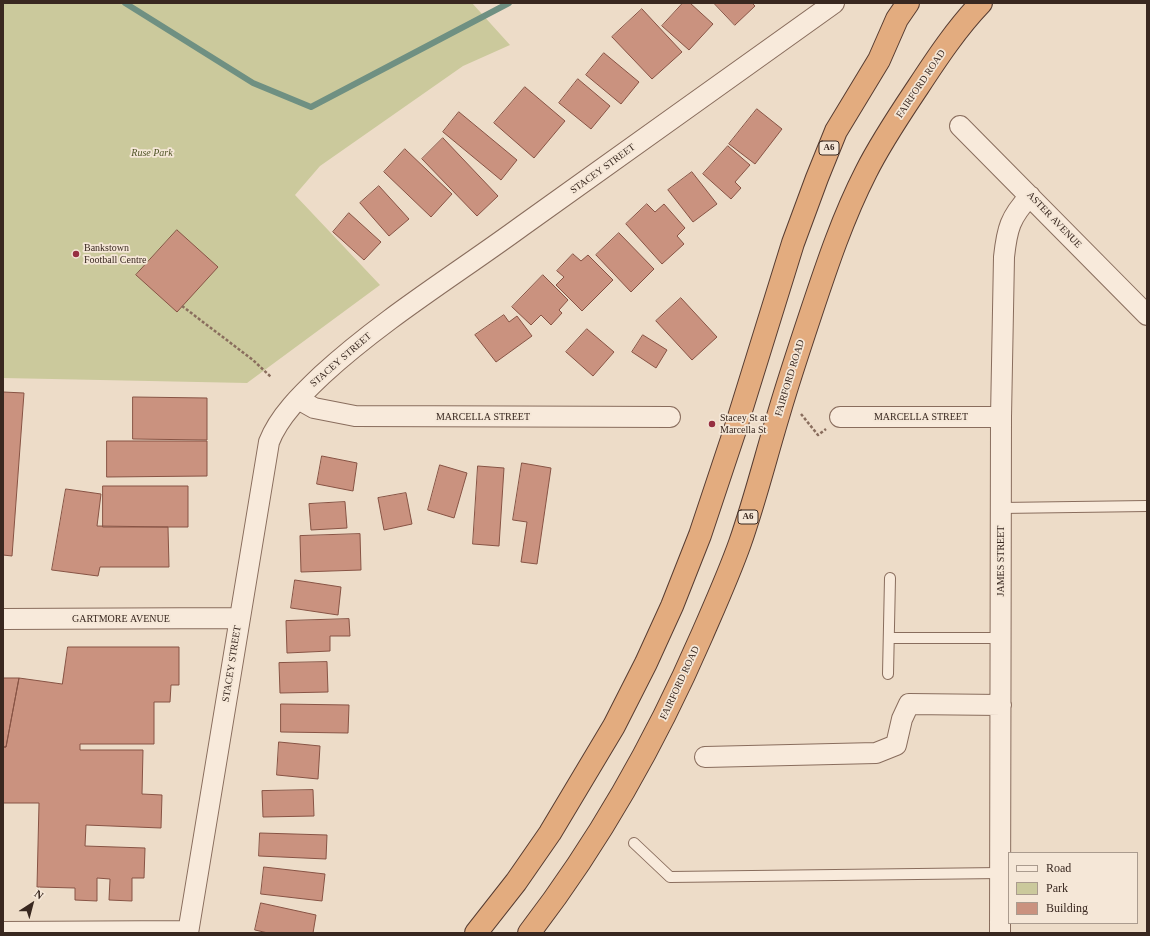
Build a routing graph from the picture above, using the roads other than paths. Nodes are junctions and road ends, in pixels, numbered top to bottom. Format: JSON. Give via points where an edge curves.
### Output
{"nodes":[{"id":1,"x":834,"y":3,"type":"edge"},
{"id":2,"x":908,"y":3,"type":"edge"},
{"id":3,"x":981,"y":3,"type":"edge"},
{"id":4,"x":960,"y":126,"type":"dead end"},
{"id":5,"x":1030,"y":196,"type":"junction"},
{"id":6,"x":1147,"y":315,"type":"edge"},
{"id":7,"x":298,"y":400,"type":"junction"},
{"id":8,"x":670,"y":417,"type":"dead end"},
{"id":9,"x":840,"y":417,"type":"road end"},
{"id":10,"x":1002,"y":417,"type":"junction"},
{"id":11,"x":1147,"y":506,"type":"edge"},
{"id":12,"x":1002,"y":508,"type":"junction"},
{"id":13,"x":890,"y":578,"type":"dead end"},
{"id":14,"x":239,"y":618,"type":"junction"},
{"id":15,"x":3,"y":619,"type":"edge"},
{"id":16,"x":889,"y":638,"type":"junction"},
{"id":17,"x":1001,"y":638,"type":"junction"},
{"id":18,"x":888,"y":674,"type":"dead end"},
{"id":19,"x":1001,"y":705,"type":"junction"},
{"id":20,"x":705,"y":757,"type":"dead end"},
{"id":21,"x":634,"y":843,"type":"dead end"},
{"id":22,"x":1000,"y":873,"type":"junction"},
{"id":23,"x":3,"y":932,"type":"edge"},
{"id":24,"x":188,"y":932,"type":"edge"},
{"id":25,"x":476,"y":933,"type":"edge"},
{"id":26,"x":529,"y":933,"type":"edge"},
{"id":27,"x":1000,"y":933,"type":"edge"}],
"edges":[{"from":1,"to":7,"type":"street","name":"STACEY STREET","via":[[396,314],[355,346]]},
{"from":2,"to":25,"type":"highway","number":"A6","via":[[897,19],[879,60],[836,131],[817,178],[793,243],[700,535],[646,663],[614,726],[550,833]]},
{"from":3,"to":26,"type":"highway","name":"FAIRFORD ROAD","number":"A6","via":[[969,15],[927,74],[867,171],[843,222],[799,345],[740,544],[686,673],[654,739],[622,794],[587,851]]},
{"from":4,"to":5,"type":"street","name":"ASTER AVENUE"},
{"from":5,"to":6,"type":"street","name":"ASTER AVENUE"},
{"from":5,"to":10,"type":"street","name":"JAMES STREET","via":[[1016,213],[1007,234],[1004,257]]},
{"from":7,"to":8,"type":"street","name":"MARCELLA STREET","via":[[314,408],[355,416]]},
{"from":7,"to":14,"type":"street","name":"STACEY STREET","via":[[278,424],[268,442]]},
{"from":9,"to":10,"type":"street","name":"MARCELLA STREET"},
{"from":10,"to":12,"type":"street","name":"JAMES STREET"},
{"from":11,"to":12,"type":"lane"},
{"from":12,"to":17,"type":"street","name":"JAMES STREET"},
{"from":13,"to":16,"type":"lane"},
{"from":14,"to":15,"type":"street","name":"GARTMORE AVENUE"},
{"from":14,"to":24,"type":"street","name":"STACEY STREET"},
{"from":16,"to":17,"type":"lane"},
{"from":16,"to":18,"type":"lane"},
{"from":17,"to":19,"type":"street","name":"JAMES STREET"},
{"from":19,"to":20,"type":"street","via":[[909,704],[902,719],[896,745],[876,752]]},
{"from":19,"to":22,"type":"street","name":"JAMES STREET"},
{"from":21,"to":22,"type":"lane","via":[[670,877]]},
{"from":22,"to":27,"type":"street","name":"JAMES STREET"},
{"from":23,"to":24,"type":"street"}]}
